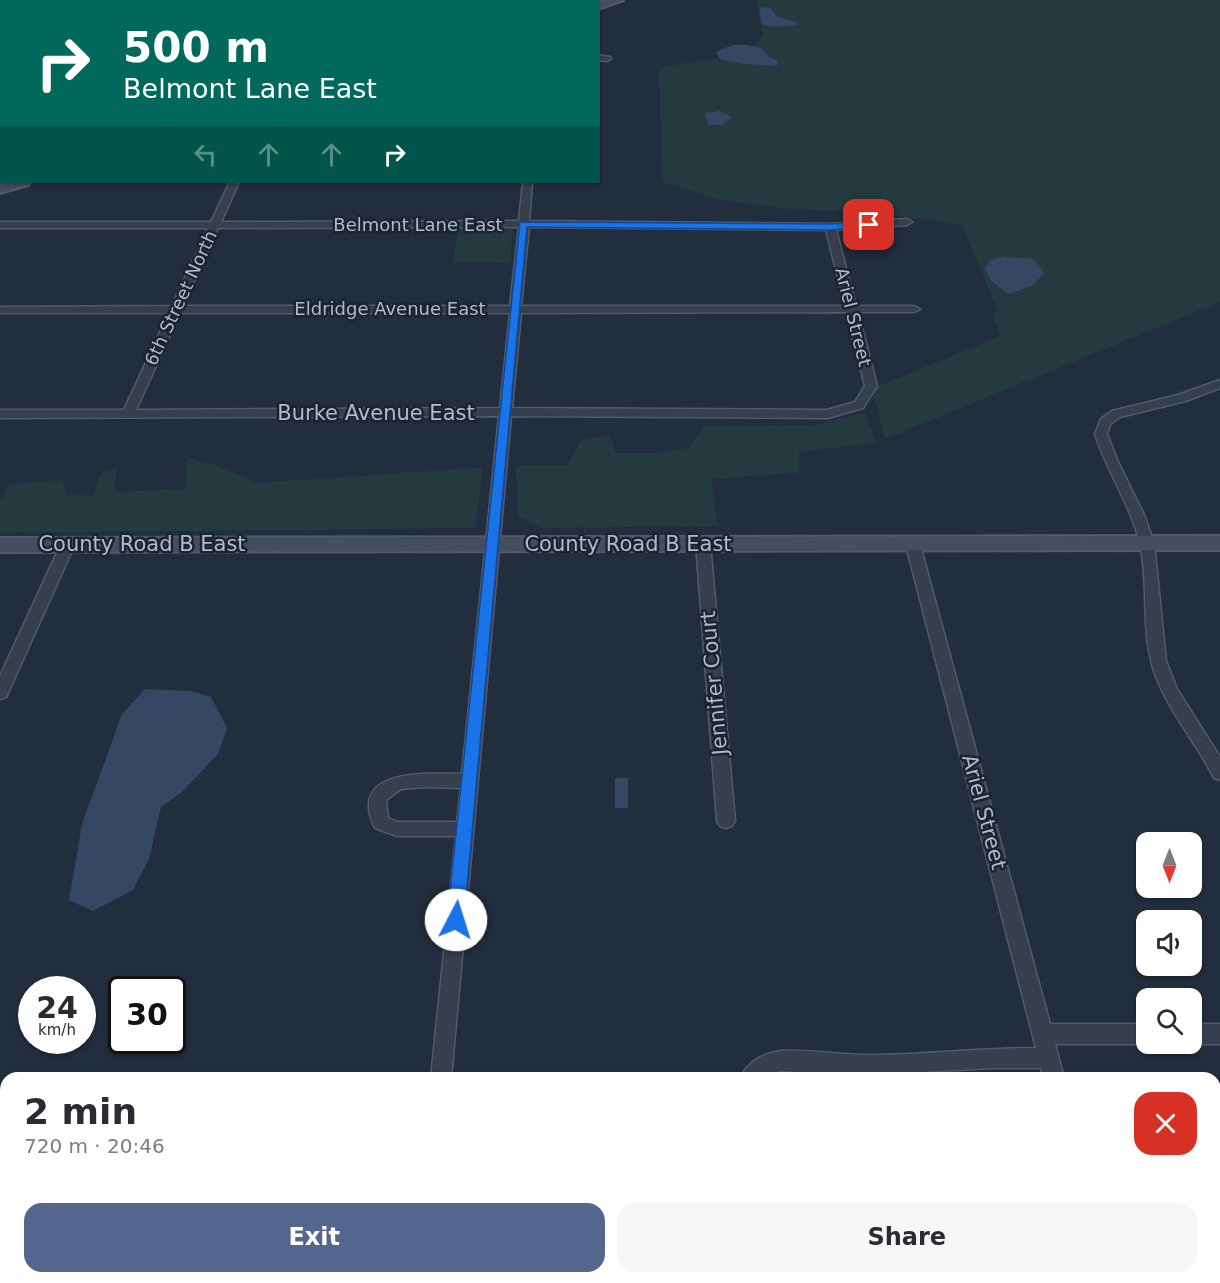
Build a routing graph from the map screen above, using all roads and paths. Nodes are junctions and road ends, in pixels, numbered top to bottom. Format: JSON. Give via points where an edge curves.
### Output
{"nodes":[{"id":1,"x":617,"y":0,"type":"edge"},
{"id":2,"x":600,"y":5,"type":"edge"},
{"id":3,"x":20,"y":183,"type":"edge"},
{"id":4,"x":234,"y":183,"type":"edge"},
{"id":5,"x":528,"y":183,"type":"edge"},
{"id":6,"x":0,"y":189,"type":"edge"},
{"id":7,"x":907,"y":222,"type":"dead end"},
{"id":8,"x":523,"y":224,"type":"junction"},
{"id":9,"x":0,"y":225,"type":"edge"},
{"id":10,"x":214,"y":225,"type":"junction"},
{"id":11,"x":830,"y":227,"type":"junction"},
{"id":12,"x":851,"y":308,"type":"junction"},
{"id":13,"x":514,"y":309,"type":"junction"},
{"id":14,"x":914,"y":309,"type":"dead end"},
{"id":15,"x":0,"y":310,"type":"edge"},
{"id":16,"x":176,"y":310,"type":"junction"},
{"id":17,"x":1220,"y":384,"type":"edge"},
{"id":18,"x":859,"y":405,"type":"joint"},
{"id":19,"x":504,"y":412,"type":"junction"},
{"id":20,"x":0,"y":414,"type":"edge"},
{"id":21,"x":128,"y":414,"type":"junction"},
{"id":22,"x":491,"y":543,"type":"junction"},
{"id":23,"x":1220,"y":543,"type":"edge"},
{"id":24,"x":69,"y":544,"type":"junction"},
{"id":25,"x":703,"y":544,"type":"junction"},
{"id":26,"x":1148,"y":544,"type":"junction"},
{"id":27,"x":0,"y":545,"type":"edge"},
{"id":28,"x":913,"y":545,"type":"junction"},
{"id":29,"x":0,"y":693,"type":"edge"},
{"id":30,"x":1220,"y":772,"type":"edge"},
{"id":31,"x":469,"y":781,"type":"junction"},
{"id":32,"x":726,"y":821,"type":"dead end"},
{"id":33,"x":464,"y":829,"type":"junction"},
{"id":34,"x":1043,"y":1034,"type":"junction"},
{"id":35,"x":1136,"y":1034,"type":"edge"},
{"id":36,"x":1202,"y":1034,"type":"edge"},
{"id":37,"x":1220,"y":1035,"type":"edge"},
{"id":38,"x":1049,"y":1058,"type":"junction"},
{"id":39,"x":442,"y":1072,"type":"edge"},
{"id":40,"x":759,"y":1072,"type":"edge"},
{"id":41,"x":1052,"y":1072,"type":"edge"}],
"edges":[{"from":1,"to":2,"type":"street"},
{"from":3,"to":6,"type":"street"},
{"from":4,"to":10,"type":"street","name":"6th Street North"},
{"from":5,"to":8,"type":"street"},
{"from":7,"to":11,"type":"street","name":"Belmont Lane East"},
{"from":8,"to":10,"type":"street","name":"Belmont Lane East"},
{"from":8,"to":11,"type":"street","name":"Belmont Lane East"},
{"from":8,"to":13,"type":"street"},
{"from":9,"to":10,"type":"street","name":"Belmont Lane East"},
{"from":10,"to":16,"type":"street","name":"6th Street North"},
{"from":11,"to":12,"type":"street","name":"Ariel Street"},
{"from":12,"to":13,"type":"street","name":"Eldridge Avenue East"},
{"from":12,"to":14,"type":"street","name":"Eldridge Avenue East"},
{"from":12,"to":18,"type":"street","name":"Ariel Street","via":[[871,386]]},
{"from":13,"to":16,"type":"street","name":"Eldridge Avenue East"},
{"from":13,"to":19,"type":"street"},
{"from":15,"to":16,"type":"street","name":"Eldridge Avenue East"},
{"from":16,"to":21,"type":"street","name":"6th Street North"},
{"from":17,"to":26,"type":"street","via":[[1116,414],[1102,426],[1102,440],[1143,525]]},
{"from":18,"to":19,"type":"street","name":"Burke Avenue East","via":[[828,414]]},
{"from":19,"to":21,"type":"street","name":"Burke Avenue East"},
{"from":19,"to":22,"type":"street"},
{"from":20,"to":21,"type":"street","name":"Burke Avenue East"},
{"from":22,"to":24,"type":"street","name":"County Road B East"},
{"from":22,"to":25,"type":"street","name":"County Road B East"},
{"from":22,"to":31,"type":"street"},
{"from":23,"to":26,"type":"street","name":"County Road B East"},
{"from":24,"to":27,"type":"street","name":"County Road B East"},
{"from":24,"to":29,"type":"street"},
{"from":25,"to":28,"type":"street","name":"County Road B East"},
{"from":25,"to":32,"type":"street","name":"Jennifer Court"},
{"from":26,"to":28,"type":"street","name":"County Road B East"},
{"from":26,"to":30,"type":"street","via":[[1155,651],[1174,699]]},
{"from":28,"to":34,"type":"street","name":"Ariel Street"},
{"from":31,"to":33,"type":"street"},
{"from":31,"to":33,"type":"street","via":[[397,783],[378,797],[381,823],[397,829]]},
{"from":33,"to":39,"type":"street"},
{"from":34,"to":35,"type":"street"},
{"from":34,"to":38,"type":"street","name":"Ariel Street"},
{"from":36,"to":37,"type":"street"},
{"from":38,"to":40,"type":"street","via":[[867,1065],[787,1060]]},
{"from":38,"to":41,"type":"street","name":"Ariel Street"}]}
